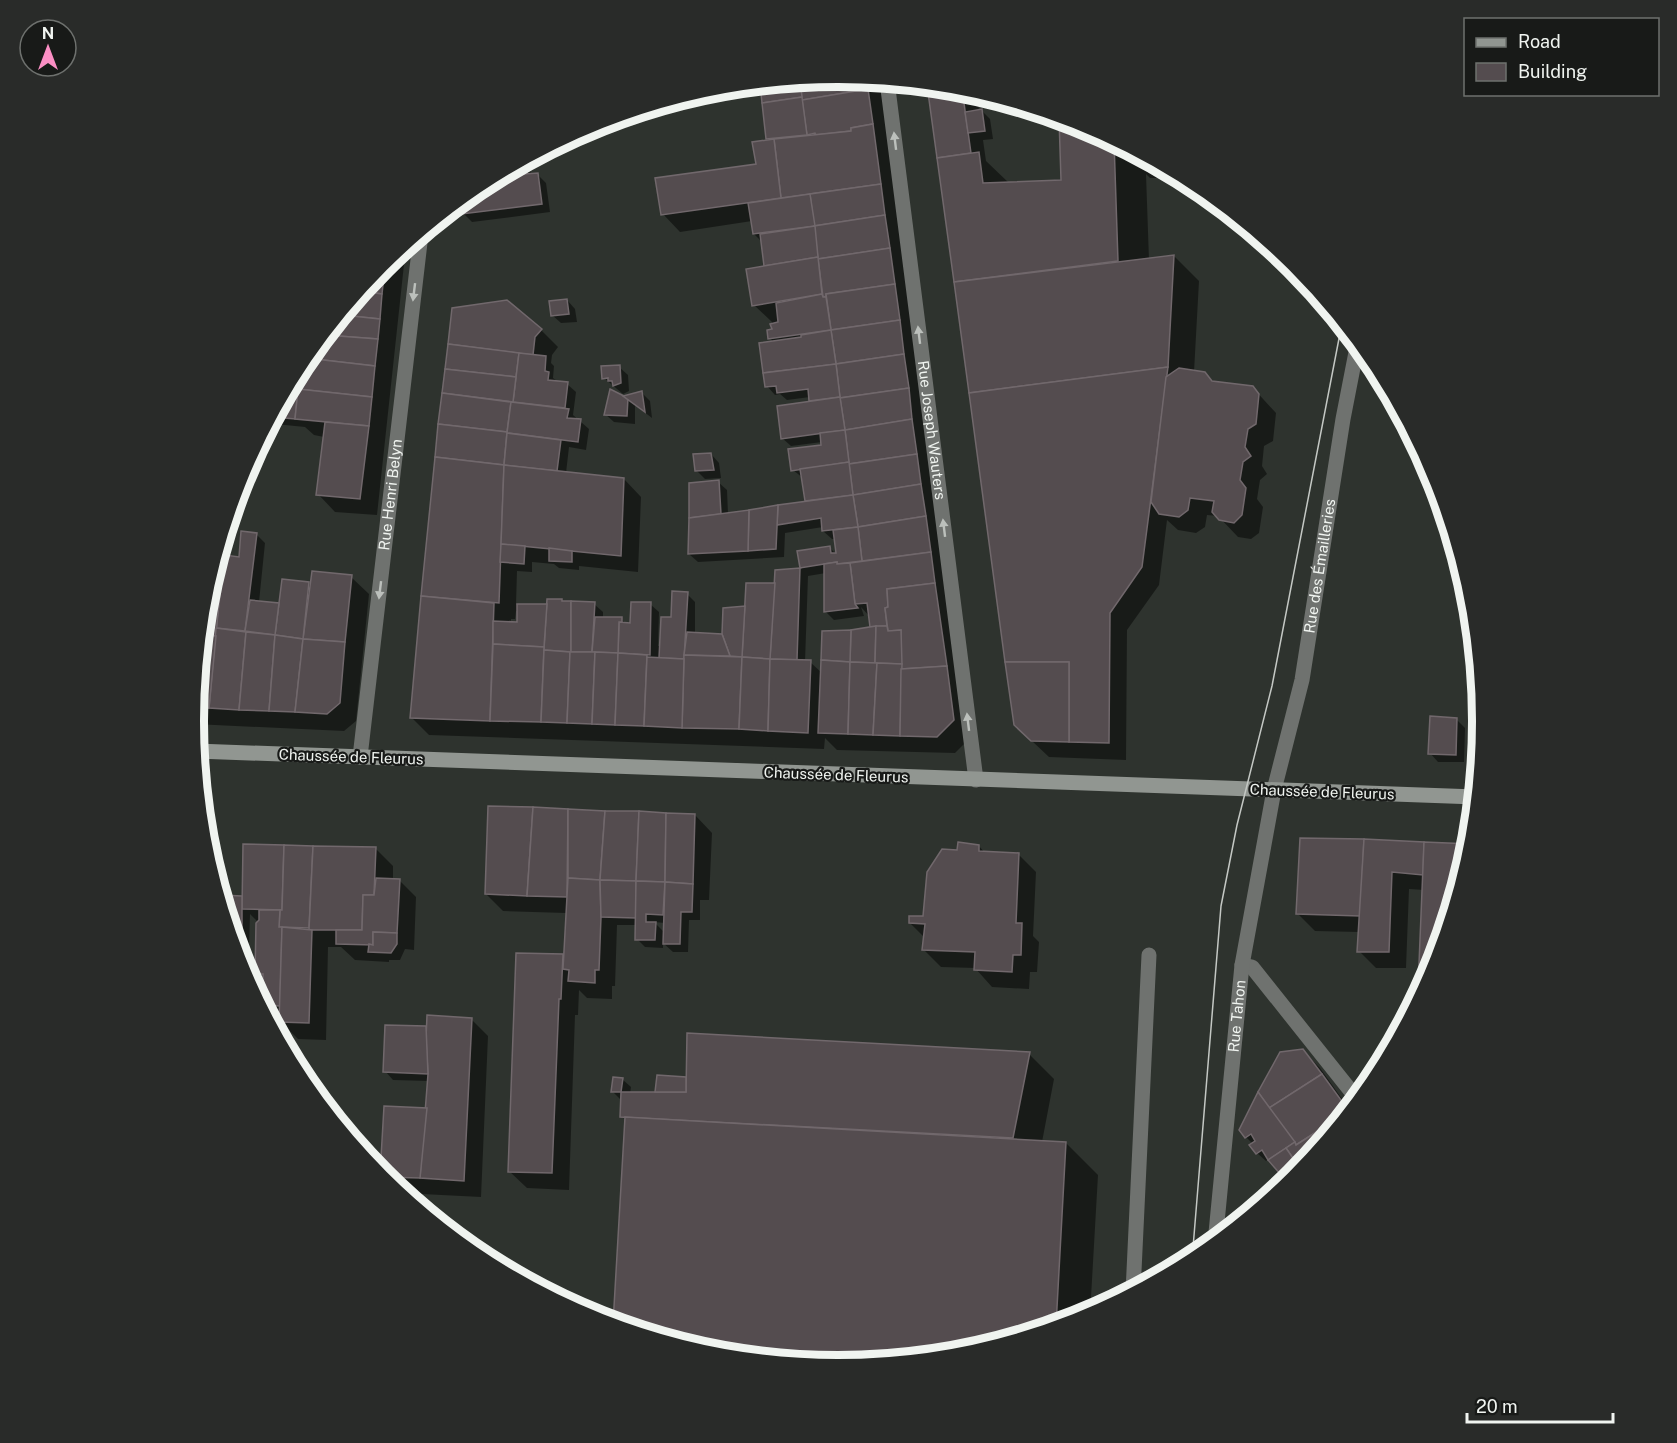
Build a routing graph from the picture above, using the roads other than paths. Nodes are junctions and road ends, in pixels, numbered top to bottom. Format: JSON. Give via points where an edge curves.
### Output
{"nodes":[{"id":1,"x":888,"y":89,"type":"edge"},
{"id":2,"x":420,"y":244,"type":"edge"},
{"id":3,"x":1356,"y":354,"type":"edge"},
{"id":4,"x":205,"y":751,"type":"edge"},
{"id":5,"x":360,"y":757,"type":"junction"},
{"id":6,"x":976,"y":780,"type":"junction"},
{"id":7,"x":1274,"y":790,"type":"junction"},
{"id":8,"x":1469,"y":797,"type":"edge"},
{"id":9,"x":1149,"y":955,"type":"dead end"},
{"id":10,"x":1242,"y":965,"type":"junction"},
{"id":11,"x":1353,"y":1093,"type":"edge"},
{"id":12,"x":1216,"y":1231,"type":"edge"},
{"id":13,"x":1133,"y":1283,"type":"edge"}],
"edges":[{"from":6,"to":1,"type":"street","name":"Rue Joseph Wauters","one_way":true},
{"from":2,"to":5,"type":"street","name":"Rue Henri Belyn","one_way":true},
{"from":3,"to":7,"type":"street","name":"Rue des Émailleries","via":[[1302,680]]},
{"from":4,"to":5,"type":"main road","name":"Chaussée de Fleurus"},
{"from":5,"to":6,"type":"main road","name":"Chaussée de Fleurus"},
{"from":6,"to":7,"type":"main road","name":"Chaussée de Fleurus"},
{"from":7,"to":8,"type":"main road","name":"Chaussée de Fleurus"},
{"from":7,"to":10,"type":"street","name":"Rue Tahon"},
{"from":9,"to":13,"type":"street"},
{"from":10,"to":11,"type":"street","via":[[1252,967]]},
{"from":10,"to":12,"type":"street","name":"Rue Tahon"}]}
